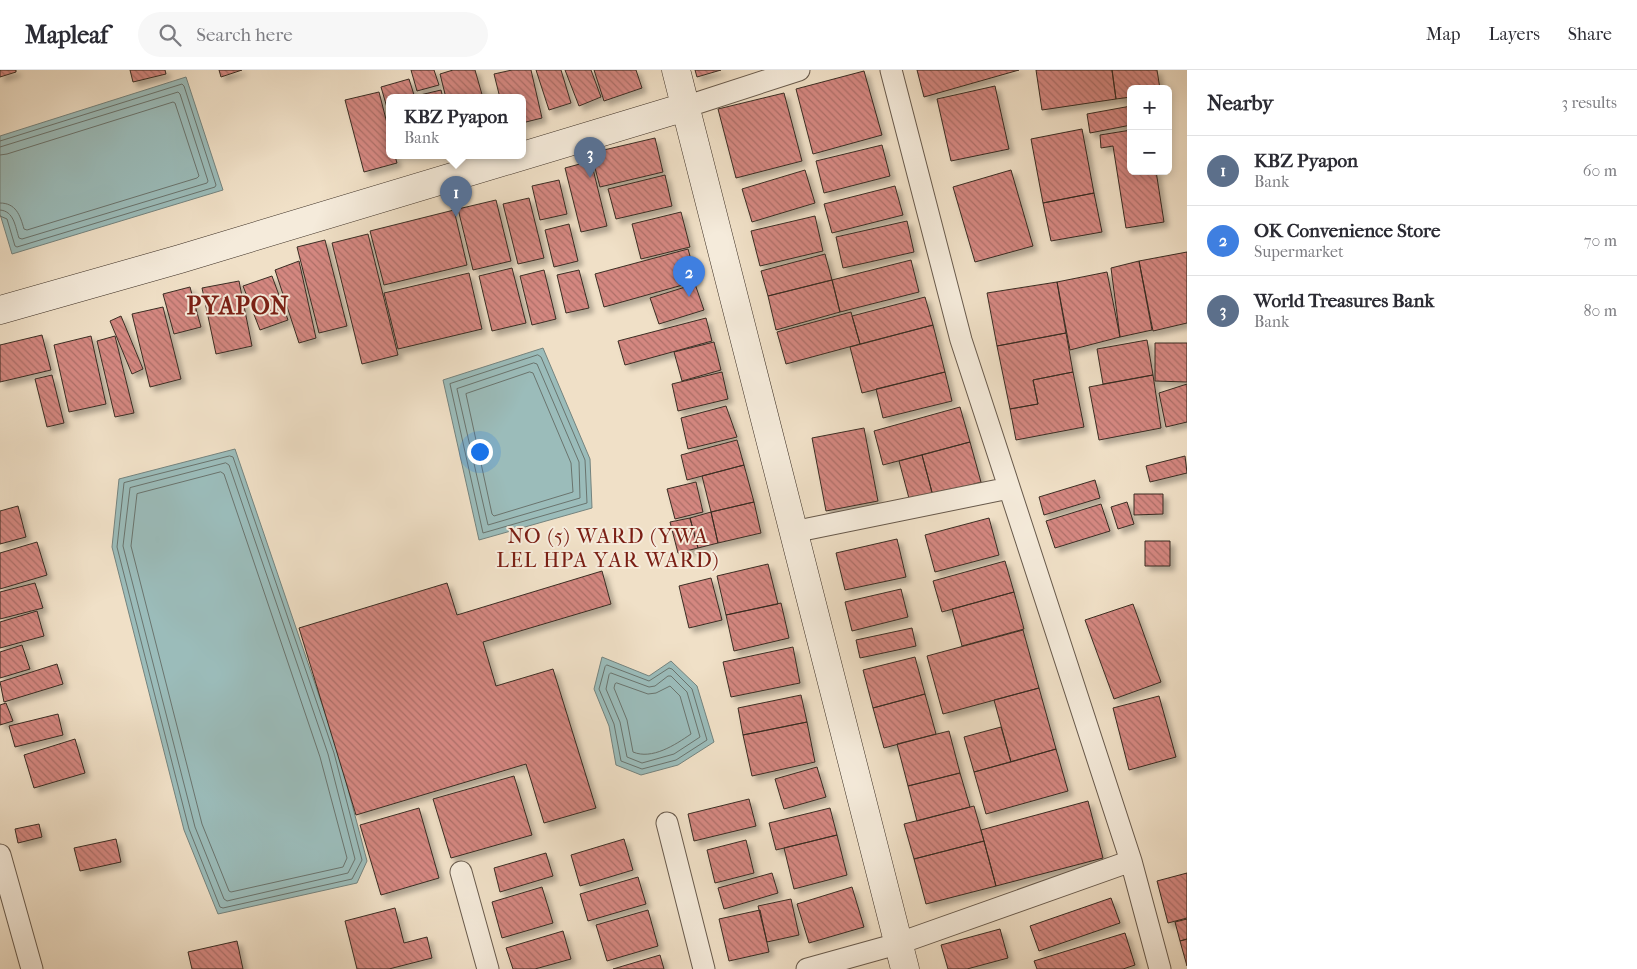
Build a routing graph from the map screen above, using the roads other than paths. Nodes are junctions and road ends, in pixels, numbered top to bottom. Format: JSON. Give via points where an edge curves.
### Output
{"nodes":[{"id":1,"x":676,"y":70,"type":"edge"},
{"id":2,"x":799,"y":70,"type":"edge"},
{"id":3,"x":891,"y":70,"type":"edge"},
{"id":4,"x":685,"y":107,"type":"junction"},
{"id":5,"x":526,"y":155,"type":"edge"},
{"id":6,"x":512,"y":159,"type":"edge"},
{"id":7,"x":0,"y":310,"type":"edge"},
{"id":8,"x":1009,"y":488,"type":"junction"},
{"id":9,"x":793,"y":532,"type":"junction"},
{"id":10,"x":667,"y":823,"type":"dead end"},
{"id":11,"x":0,"y":855,"type":"edge"},
{"id":12,"x":1131,"y":861,"type":"junction"},
{"id":13,"x":461,"y":872,"type":"dead end"},
{"id":14,"x":901,"y":956,"type":"edge"},
{"id":15,"x":32,"y":969,"type":"edge"},
{"id":16,"x":488,"y":969,"type":"edge"},
{"id":17,"x":704,"y":969,"type":"edge"},
{"id":18,"x":807,"y":969,"type":"edge"},
{"id":19,"x":1160,"y":969,"type":"edge"}],
"edges":[{"from":1,"to":4,"type":"main road"},
{"from":2,"to":4,"type":"street"},
{"from":3,"to":8,"type":"street","via":[[961,340]]},
{"from":4,"to":5,"type":"main road"},
{"from":4,"to":9,"type":"main road"},
{"from":6,"to":7,"type":"main road"},
{"from":8,"to":9,"type":"street"},
{"from":8,"to":12,"type":"street"},
{"from":9,"to":14,"type":"main road"},
{"from":10,"to":17,"type":"street"},
{"from":11,"to":15,"type":"street"},
{"from":12,"to":14,"type":"street"},
{"from":12,"to":19,"type":"street"},
{"from":13,"to":16,"type":"street"},
{"from":14,"to":18,"type":"street"}]}
